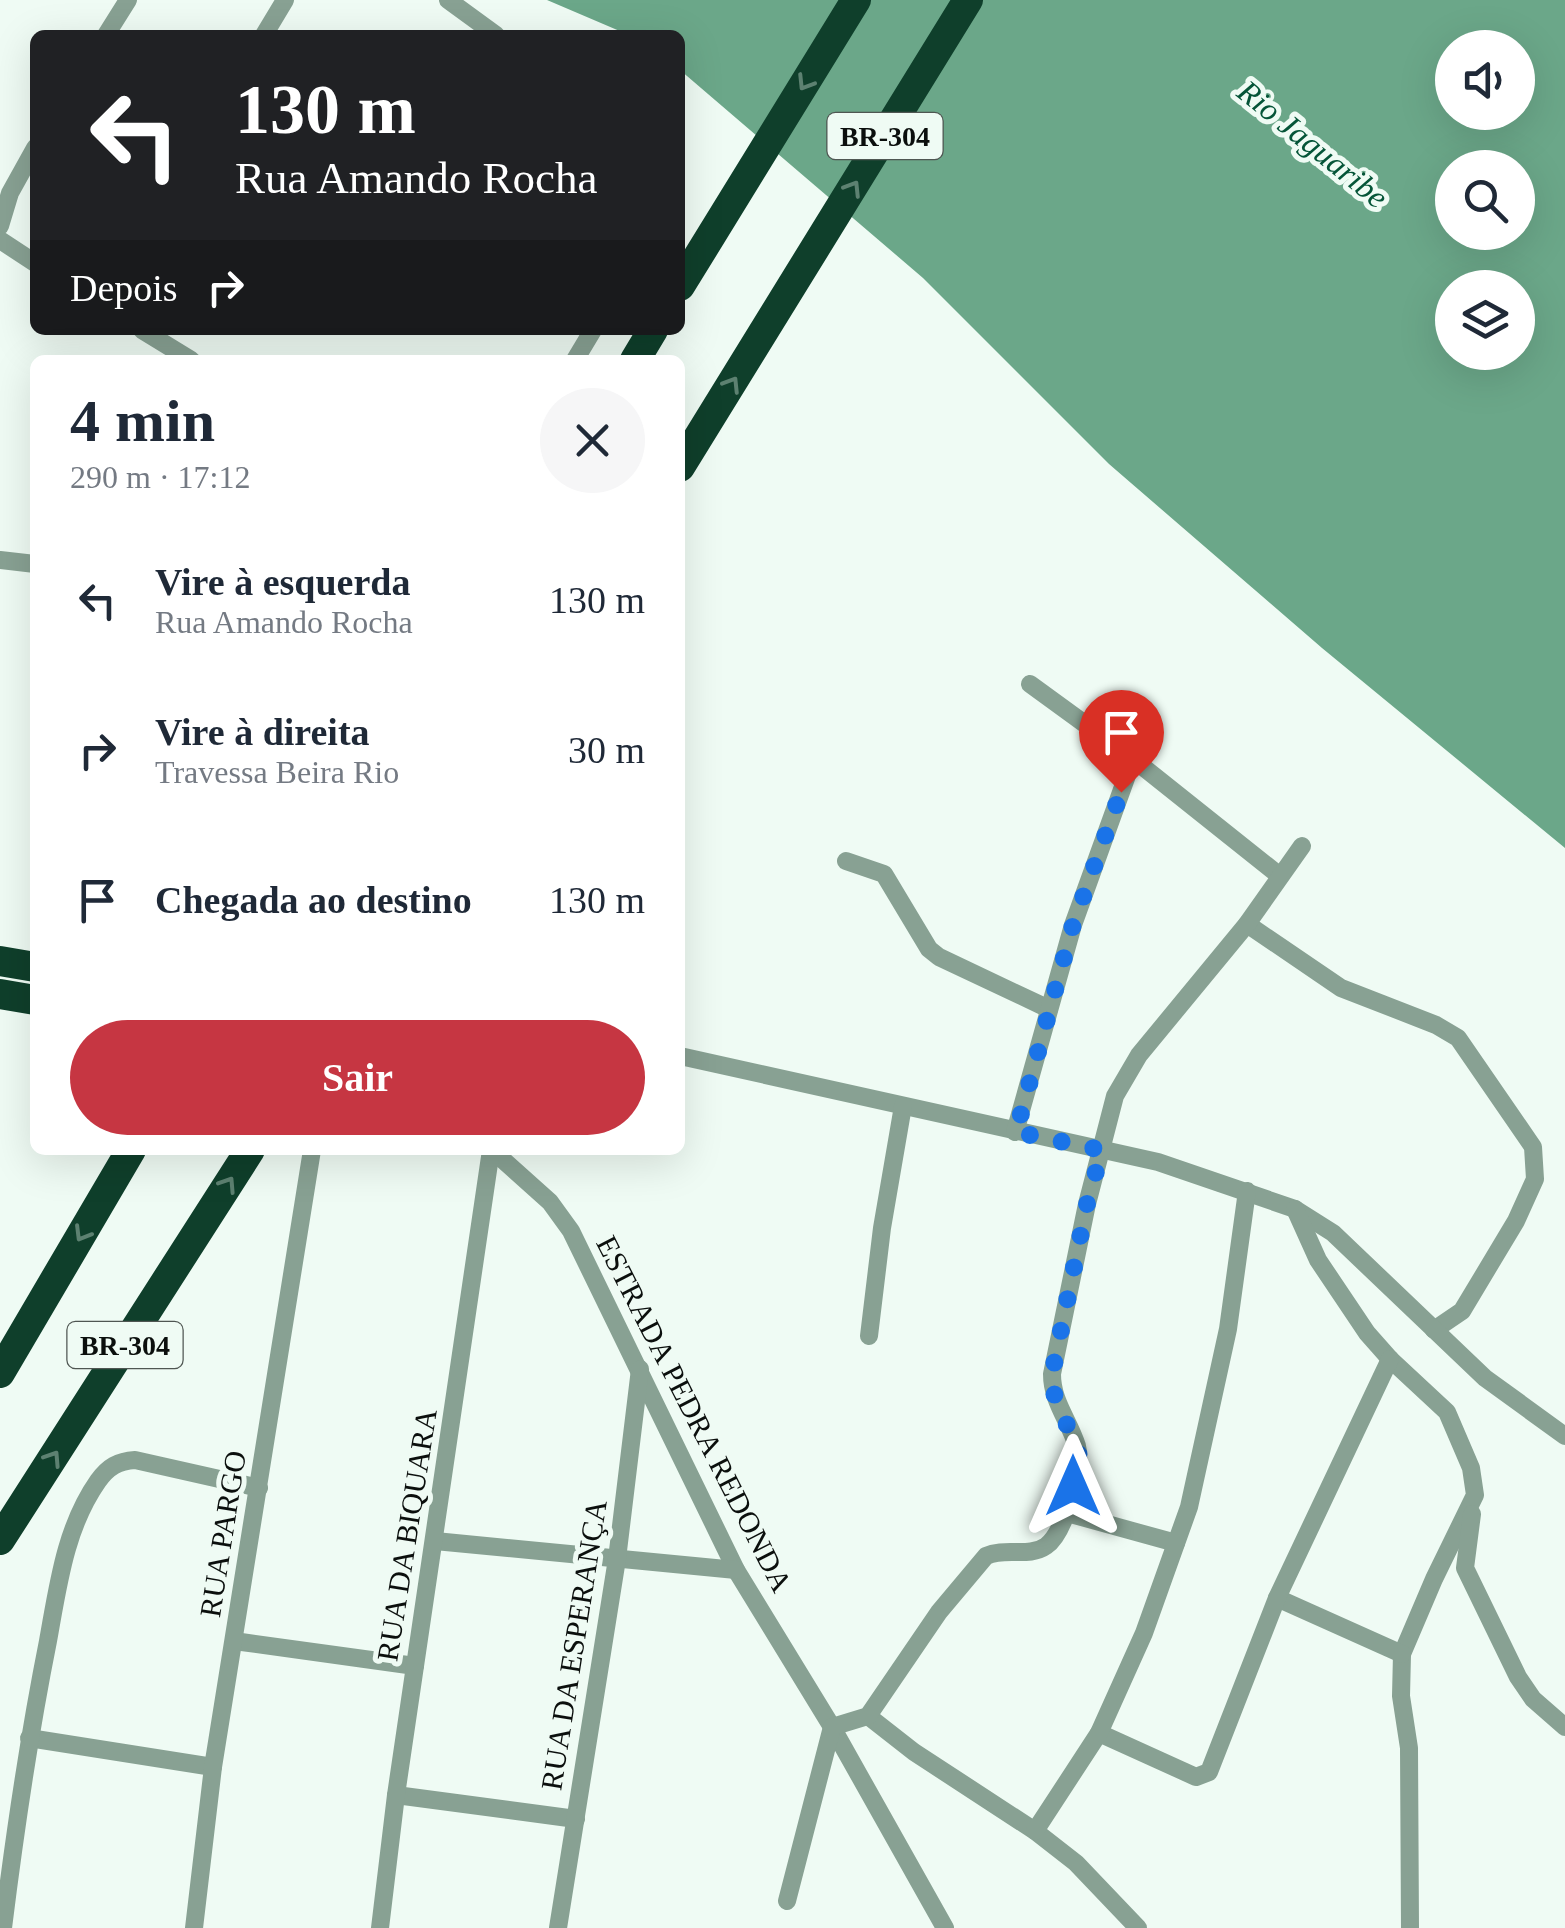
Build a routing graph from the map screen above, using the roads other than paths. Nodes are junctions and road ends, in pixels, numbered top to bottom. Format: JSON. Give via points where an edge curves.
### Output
{"nodes":[{"id":1,"x":128,"y":0,"type":"edge"},
{"id":2,"x":285,"y":0,"type":"edge"},
{"id":3,"x":448,"y":0,"type":"edge"},
{"id":4,"x":856,"y":0,"type":"edge"},
{"id":5,"x":968,"y":0,"type":"edge"},
{"id":6,"x":109,"y":30,"type":"edge"},
{"id":7,"x":267,"y":30,"type":"edge"},
{"id":8,"x":489,"y":30,"type":"edge"},
{"id":9,"x":30,"y":157,"type":"edge"},
{"id":10,"x":0,"y":226,"type":"edge"},
{"id":11,"x":0,"y":240,"type":"edge"},
{"id":12,"x":30,"y":260,"type":"edge"},
{"id":13,"x":685,"y":278,"type":"edge"},
{"id":14,"x":150,"y":335,"type":"edge"},
{"id":15,"x":183,"y":355,"type":"edge"},
{"id":16,"x":685,"y":458,"type":"edge"},
{"id":17,"x":0,"y":560,"type":"edge"},
{"id":18,"x":30,"y":563,"type":"edge"},
{"id":19,"x":1030,"y":684,"type":"dead end"},
{"id":20,"x":1133,"y":759,"type":"junction"},
{"id":21,"x":1302,"y":846,"type":"dead end"},
{"id":22,"x":846,"y":861,"type":"dead end"},
{"id":23,"x":1280,"y":876,"type":"junction"},
{"id":24,"x":1246,"y":924,"type":"junction"},
{"id":25,"x":0,"y":961,"type":"edge"},
{"id":26,"x":30,"y":966,"type":"edge"},
{"id":27,"x":0,"y":994,"type":"edge"},
{"id":28,"x":30,"y":999,"type":"edge"},
{"id":29,"x":1049,"y":1009,"type":"junction"},
{"id":30,"x":685,"y":1057,"type":"edge"},
{"id":31,"x":904,"y":1106,"type":"junction"},
{"id":32,"x":1016,"y":1132,"type":"junction"},
{"id":33,"x":1102,"y":1150,"type":"junction"},
{"id":34,"x":129,"y":1155,"type":"edge"},
{"id":35,"x":247,"y":1155,"type":"edge"},
{"id":36,"x":311,"y":1155,"type":"edge"},
{"id":37,"x":491,"y":1155,"type":"edge"},
{"id":38,"x":498,"y":1155,"type":"edge"},
{"id":39,"x":1247,"y":1191,"type":"junction"},
{"id":40,"x":1295,"y":1209,"type":"junction"},
{"id":41,"x":1434,"y":1330,"type":"junction"},
{"id":42,"x":869,"y":1336,"type":"dead end"},
{"id":43,"x":1390,"y":1360,"type":"junction"},
{"id":44,"x":640,"y":1369,"type":"junction"},
{"id":45,"x":0,"y":1373,"type":"edge"},
{"id":46,"x":1565,"y":1436,"type":"edge"},
{"id":47,"x":259,"y":1488,"type":"junction"},
{"id":48,"x":1475,"y":1495,"type":"junction"},
{"id":49,"x":1067,"y":1513,"type":"junction"},
{"id":50,"x":0,"y":1540,"type":"edge"},
{"id":51,"x":435,"y":1540,"type":"junction"},
{"id":52,"x":1176,"y":1542,"type":"junction"},
{"id":53,"x":617,"y":1559,"type":"junction"},
{"id":54,"x":736,"y":1570,"type":"junction"},
{"id":55,"x":1278,"y":1598,"type":"junction"},
{"id":56,"x":234,"y":1641,"type":"junction"},
{"id":57,"x":1402,"y":1654,"type":"junction"},
{"id":58,"x":416,"y":1666,"type":"junction"},
{"id":59,"x":868,"y":1716,"type":"junction"},
{"id":60,"x":832,"y":1727,"type":"junction"},
{"id":61,"x":1565,"y":1727,"type":"edge"},
{"id":62,"x":1099,"y":1733,"type":"junction"},
{"id":63,"x":29,"y":1738,"type":"junction"},
{"id":64,"x":213,"y":1768,"type":"junction"},
{"id":65,"x":10,"y":1795,"type":"edge"},
{"id":66,"x":396,"y":1795,"type":"junction"},
{"id":67,"x":576,"y":1819,"type":"junction"},
{"id":68,"x":1035,"y":1832,"type":"junction"},
{"id":69,"x":787,"y":1901,"type":"dead end"},
{"id":70,"x":3,"y":1928,"type":"edge"},
{"id":71,"x":194,"y":1928,"type":"edge"},
{"id":72,"x":380,"y":1928,"type":"edge"},
{"id":73,"x":558,"y":1928,"type":"edge"},
{"id":74,"x":945,"y":1928,"type":"edge"},
{"id":75,"x":1138,"y":1928,"type":"edge"},
{"id":76,"x":1410,"y":1928,"type":"edge"}],
"edges":[{"from":1,"to":6,"type":"street"},
{"from":2,"to":7,"type":"street"},
{"from":3,"to":8,"type":"street"},
{"from":4,"to":13,"type":"highway","number":"BR-304","one_way":true},
{"from":16,"to":5,"type":"highway","number":"BR-304","one_way":true},
{"from":9,"to":10,"type":"street"},
{"from":11,"to":12,"type":"street"},
{"from":14,"to":15,"type":"street"},
{"from":17,"to":18,"type":"street"},
{"from":19,"to":20,"type":"street"},
{"from":20,"to":23,"type":"street"},
{"from":20,"to":29,"type":"street"},
{"from":21,"to":23,"type":"street"},
{"from":22,"to":29,"type":"street","via":[[884,874],[939,957]]},
{"from":23,"to":24,"type":"street"},
{"from":24,"to":33,"type":"street","via":[[1139,1055],[1115,1096]]},
{"from":24,"to":41,"type":"street","via":[[1340,988],[1458,1038],[1533,1147],[1534,1179],[1516,1220],[1462,1311]]},
{"from":25,"to":26,"type":"highway"},
{"from":27,"to":28,"type":"highway"},
{"from":29,"to":32,"type":"street"},
{"from":30,"to":31,"type":"street"},
{"from":31,"to":32,"type":"street"},
{"from":31,"to":42,"type":"street"},
{"from":32,"to":33,"type":"street"},
{"from":33,"to":39,"type":"street"},
{"from":33,"to":49,"type":"street","via":[[1052,1374],[1055,1399],[1079,1451]]},
{"from":34,"to":45,"type":"highway","number":"BR-304","one_way":true},
{"from":50,"to":35,"type":"highway","number":"BR-304","one_way":true},
{"from":36,"to":47,"type":"street","name":"RUA PARGO"},
{"from":37,"to":51,"type":"street","name":"RUA DA BIQUARA"},
{"from":38,"to":44,"type":"street","name":"ESTRADA PEDRA REDONDA","via":[[550,1202],[571,1231]]},
{"from":39,"to":40,"type":"street"},
{"from":39,"to":52,"type":"street","via":[[1228,1329]]},
{"from":40,"to":41,"type":"street","via":[[1332,1232]]},
{"from":40,"to":43,"type":"street","via":[[1318,1260]]},
{"from":41,"to":46,"type":"street","via":[[1485,1378]]},
{"from":43,"to":48,"type":"street","via":[[1447,1412]]},
{"from":43,"to":55,"type":"street"},
{"from":44,"to":53,"type":"street","name":"RUA DA ESPERANÇA"},
{"from":44,"to":54,"type":"street","name":"ESTRADA PEDRA REDONDA"},
{"from":47,"to":56,"type":"street","name":"RUA PARGO"},
{"from":47,"to":63,"type":"street","via":[[136,1460],[111,1466],[78,1517],[64,1557]]},
{"from":48,"to":57,"type":"street"},
{"from":48,"to":61,"type":"street","via":[[1464,1568],[1518,1677]]},
{"from":49,"to":52,"type":"street"},
{"from":49,"to":59,"type":"street","via":[[1040,1550],[997,1551],[975,1566]]},
{"from":51,"to":53,"type":"street"},
{"from":51,"to":58,"type":"street","name":"RUA DA BIQUARA"},
{"from":52,"to":62,"type":"street"},
{"from":53,"to":54,"type":"street"},
{"from":53,"to":67,"type":"street","name":"RUA DA ESPERANÇA"},
{"from":54,"to":60,"type":"street","name":"ESTRADA PEDRA REDONDA"},
{"from":55,"to":57,"type":"street"},
{"from":55,"to":62,"type":"street","via":[[1203,1776]]},
{"from":56,"to":58,"type":"street"},
{"from":56,"to":64,"type":"street","name":"RUA PARGO"},
{"from":57,"to":76,"type":"street"},
{"from":58,"to":66,"type":"street","name":"RUA DA BIQUARA"},
{"from":59,"to":60,"type":"street"},
{"from":59,"to":68,"type":"street"},
{"from":60,"to":69,"type":"street"},
{"from":60,"to":74,"type":"street","name":"ESTRADA PEDRA REDONDA"},
{"from":62,"to":68,"type":"street"},
{"from":63,"to":64,"type":"street"},
{"from":63,"to":65,"type":"street"},
{"from":64,"to":71,"type":"street","name":"RUA PARGO"},
{"from":65,"to":70,"type":"street"},
{"from":66,"to":67,"type":"street"},
{"from":66,"to":72,"type":"street","name":"RUA DA BIQUARA"},
{"from":67,"to":73,"type":"street","name":"RUA DA ESPERANÇA"},
{"from":68,"to":75,"type":"street","via":[[1076,1863]]}]}
